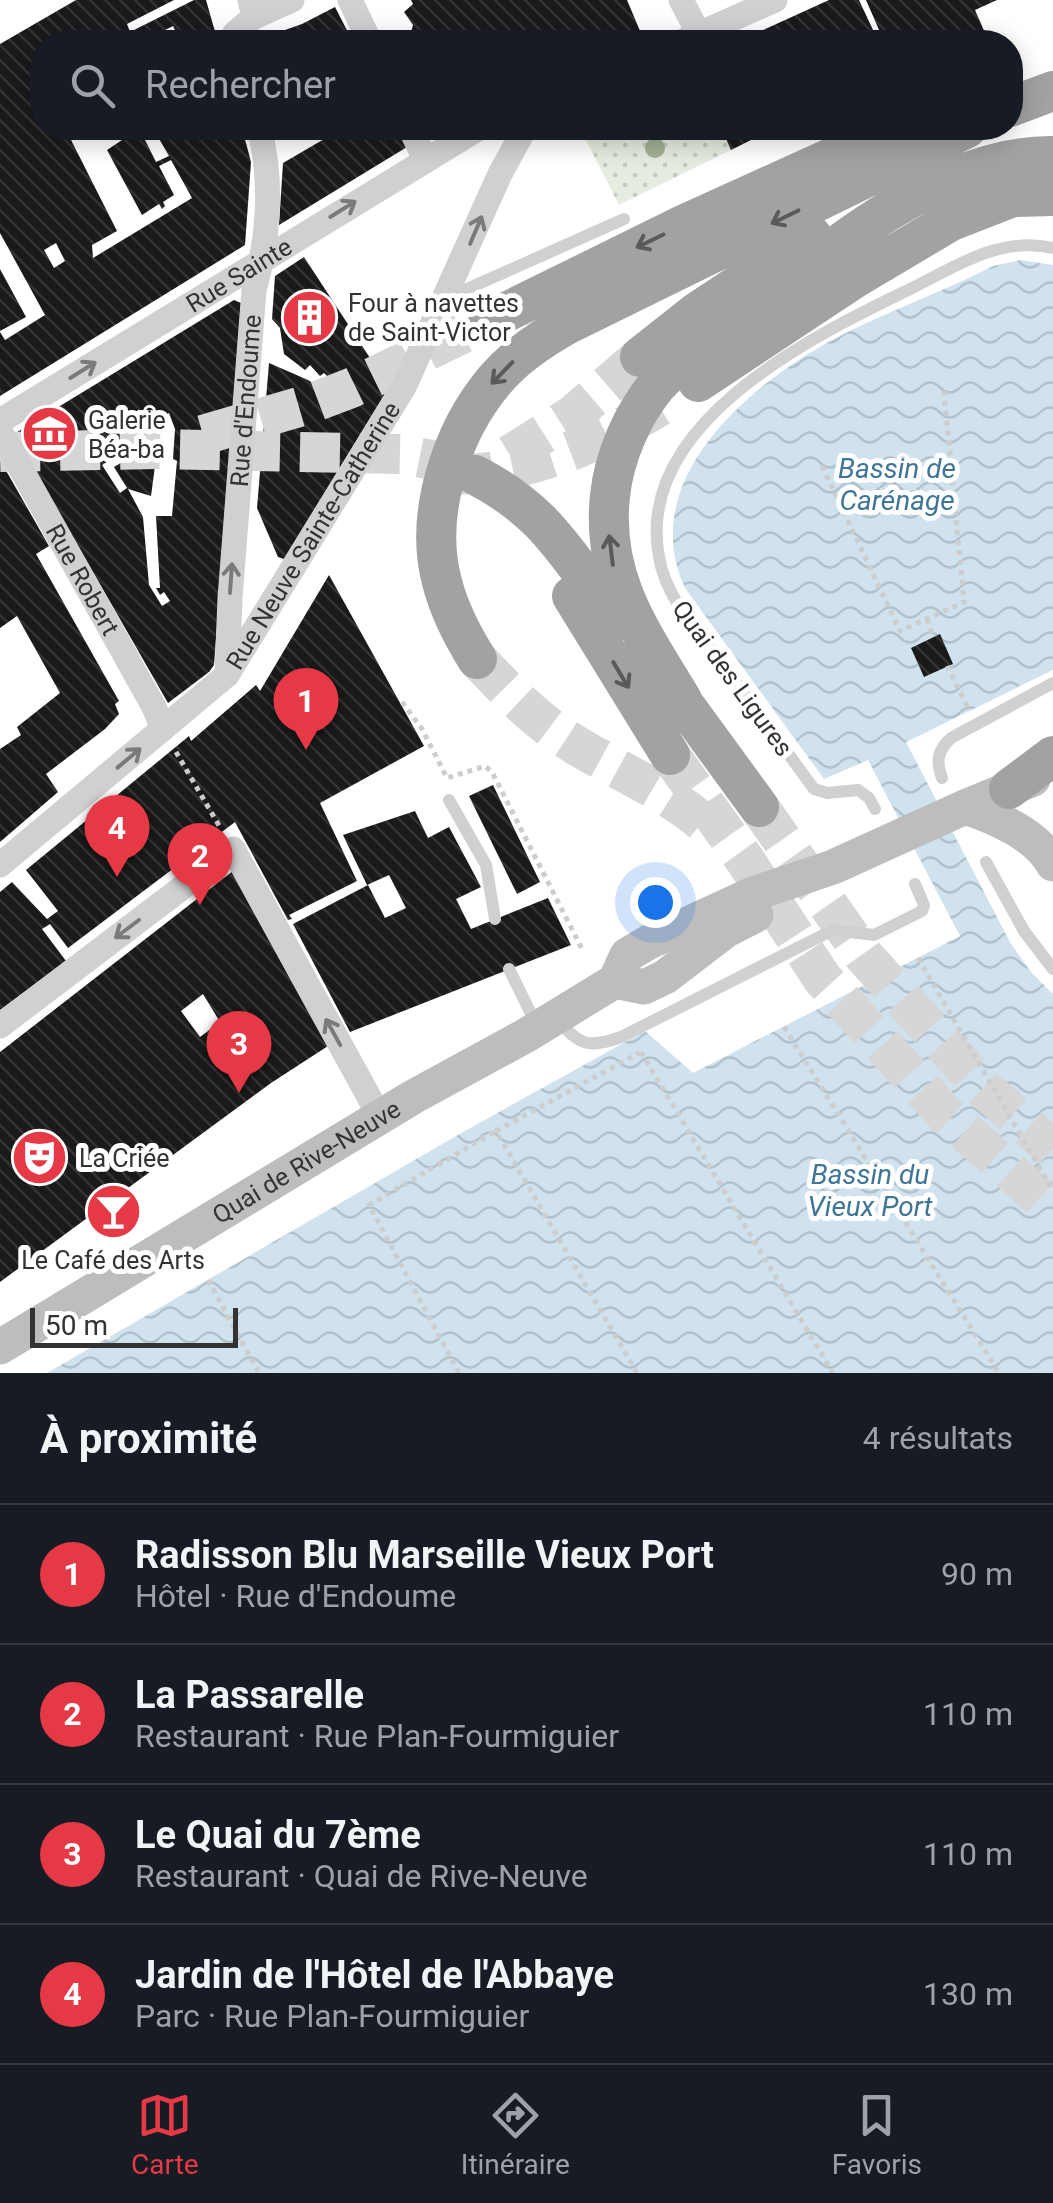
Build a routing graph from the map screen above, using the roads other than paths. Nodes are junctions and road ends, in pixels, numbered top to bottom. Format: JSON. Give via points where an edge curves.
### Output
{"nodes":[{"id":1,"x":292,"y":0,"type":"edge"},
{"id":2,"x":350,"y":0,"type":"edge"},
{"id":3,"x":681,"y":0,"type":"edge"},
{"id":4,"x":774,"y":0,"type":"edge"},
{"id":5,"x":252,"y":8,"type":"edge"},
{"id":6,"x":237,"y":30,"type":"edge"},
{"id":7,"x":364,"y":30,"type":"edge"},
{"id":8,"x":688,"y":30,"type":"edge"},
{"id":9,"x":708,"y":30,"type":"edge"},
{"id":10,"x":1053,"y":70,"type":"edge"},
{"id":11,"x":1023,"y":78,"type":"edge"},
{"id":12,"x":1053,"y":90,"type":"edge"},
{"id":13,"x":1023,"y":102,"type":"edge"},
{"id":14,"x":262,"y":140,"type":"edge"},
{"id":15,"x":416,"y":140,"type":"edge"},
{"id":16,"x":459,"y":140,"type":"edge"},
{"id":17,"x":518,"y":140,"type":"edge"},
{"id":18,"x":871,"y":140,"type":"edge"},
{"id":19,"x":943,"y":140,"type":"edge"},
{"id":20,"x":1053,"y":144,"type":"edge"},
{"id":21,"x":1053,"y":156,"type":"edge"},
{"id":22,"x":425,"y":159,"type":"junction"},
{"id":23,"x":1053,"y":184,"type":"edge"},
{"id":24,"x":1053,"y":196,"type":"edge"},
{"id":25,"x":624,"y":219,"type":"dead end"},
{"id":26,"x":1053,"y":248,"type":"edge"},
{"id":27,"x":262,"y":260,"type":"junction"},
{"id":28,"x":446,"y":298,"type":"junction"},
{"id":29,"x":770,"y":301,"type":"junction"},
{"id":30,"x":488,"y":321,"type":"tunnel mouth"},
{"id":31,"x":640,"y":358,"type":"tunnel mouth"},
{"id":32,"x":673,"y":398,"type":"tunnel mouth"},
{"id":33,"x":0,"y":422,"type":"edge"},
{"id":34,"x":0,"y":431,"type":"edge"},
{"id":35,"x":477,"y":659,"type":"tunnel mouth"},
{"id":36,"x":227,"y":675,"type":"junction"},
{"id":37,"x":1053,"y":682,"type":"edge"},
{"id":38,"x":682,"y":700,"type":"junction"},
{"id":39,"x":168,"y":738,"type":"junction"},
{"id":40,"x":670,"y":755,"type":"tunnel mouth"},
{"id":41,"x":1053,"y":756,"type":"edge"},
{"id":42,"x":1053,"y":772,"type":"edge"},
{"id":43,"x":942,"y":778,"type":"dead end"},
{"id":44,"x":449,"y":800,"type":"dead end"},
{"id":45,"x":984,"y":802,"type":"junction"},
{"id":46,"x":759,"y":807,"type":"tunnel mouth"},
{"id":47,"x":876,"y":810,"type":"dead end"},
{"id":48,"x":986,"y":862,"type":"dead end"},
{"id":49,"x":1053,"y":864,"type":"edge"},
{"id":50,"x":0,"y":866,"type":"edge"},
{"id":51,"x":915,"y":884,"type":"dead end"},
{"id":52,"x":495,"y":920,"type":"dead end"},
{"id":53,"x":509,"y":969,"type":"dead end"},
{"id":54,"x":1053,"y":969,"type":"edge"},
{"id":55,"x":547,"y":1023,"type":"junction"},
{"id":56,"x":0,"y":1026,"type":"edge"},
{"id":57,"x":380,"y":1117,"type":"junction"},
{"id":58,"x":0,"y":1348,"type":"edge"}],
"edges":[{"from":1,"to":5,"type":"street"},
{"from":2,"to":7,"type":"street"},
{"from":3,"to":8,"type":"street"},
{"from":4,"to":9,"type":"street"},
{"from":5,"to":6,"type":"street"},
{"from":10,"to":11,"type":"highway"},
{"from":12,"to":13,"type":"highway"},
{"from":14,"to":27,"type":"street","name":"Rue d'Endoume","via":[[269,164]]},
{"from":15,"to":22,"type":"street"},
{"from":16,"to":22,"type":"street","name":"Rue Sainte"},
{"from":28,"to":17,"type":"street","name":"Rue Neuve Sainte-Catherine","one_way":true},
{"from":18,"to":30,"type":"highway","one_way":true},
{"from":19,"to":35,"type":"highway","one_way":true,"via":[[568,324],[495,380],[459,437],[438,530],[441,579]]},
{"from":20,"to":31,"type":"highway","via":[[999,146],[870,203],[697,312]]},
{"from":21,"to":29,"type":"highway","via":[[1014,158],[944,182],[836,248]]},
{"from":27,"to":22,"type":"street","name":"Rue Sainte","one_way":true},
{"from":23,"to":29,"type":"highway","via":[[1027,180],[966,195],[882,234]]},
{"from":24,"to":32,"type":"highway","via":[[1013,197],[951,221]]},
{"from":25,"to":28,"type":"lane"},
{"from":26,"to":47,"type":"lane","name":"Quai des Ligures","via":[[1022,243],[988,251],[825,331],[714,414],[684,450],[663,492],[658,556],[676,602],[814,789],[858,790]]},
{"from":33,"to":27,"type":"street","name":"Rue Sainte","one_way":true},
{"from":36,"to":27,"type":"street","name":"Rue d'Endoume","one_way":true,"via":[[254,290]]},
{"from":28,"to":36,"type":"street","name":"Rue Neuve Sainte-Catherine","via":[[404,388]]},
{"from":38,"to":29,"type":"highway","one_way":true,"via":[[620,592],[610,546],[610,494],[630,426],[655,388],[684,358]]},
{"from":34,"to":39,"type":"street","name":"Rue Robert"},
{"from":36,"to":39,"type":"street","name":"Rue Neuve Sainte-Catherine"},
{"from":37,"to":43,"type":"lane","via":[[950,738],[938,758]]},
{"from":38,"to":40,"type":"highway","one_way":true,"via":[[554,533],[524,504],[472,486],[563,584]]},
{"from":38,"to":46,"type":"highway"},
{"from":50,"to":39,"type":"street","name":"Rue Neuve Sainte-Catherine","one_way":true},
{"from":41,"to":45,"type":"highway"},
{"from":42,"to":45,"type":"main road","name":"Quai de Rive-Neuve"},
{"from":44,"to":52,"type":"lane","via":[[486,865]]},
{"from":45,"to":49,"type":"main road"},
{"from":45,"to":55,"type":"main road","name":"Quai de Rive-Neuve","via":[[833,867],[725,931],[665,977],[644,987],[615,981]]},
{"from":48,"to":54,"type":"lane","via":[[1030,942]]},
{"from":51,"to":55,"type":"lane","via":[[924,904],[918,914],[874,935],[834,930],[621,1037],[584,1044]]},
{"from":53,"to":55,"type":"lane"},
{"from":55,"to":57,"type":"main road","name":"Quai de Rive-Neuve"},
{"from":57,"to":56,"type":"street","one_way":true,"via":[[228,841]]},
{"from":57,"to":58,"type":"main road","name":"Quai de Rive-Neuve"}]}
